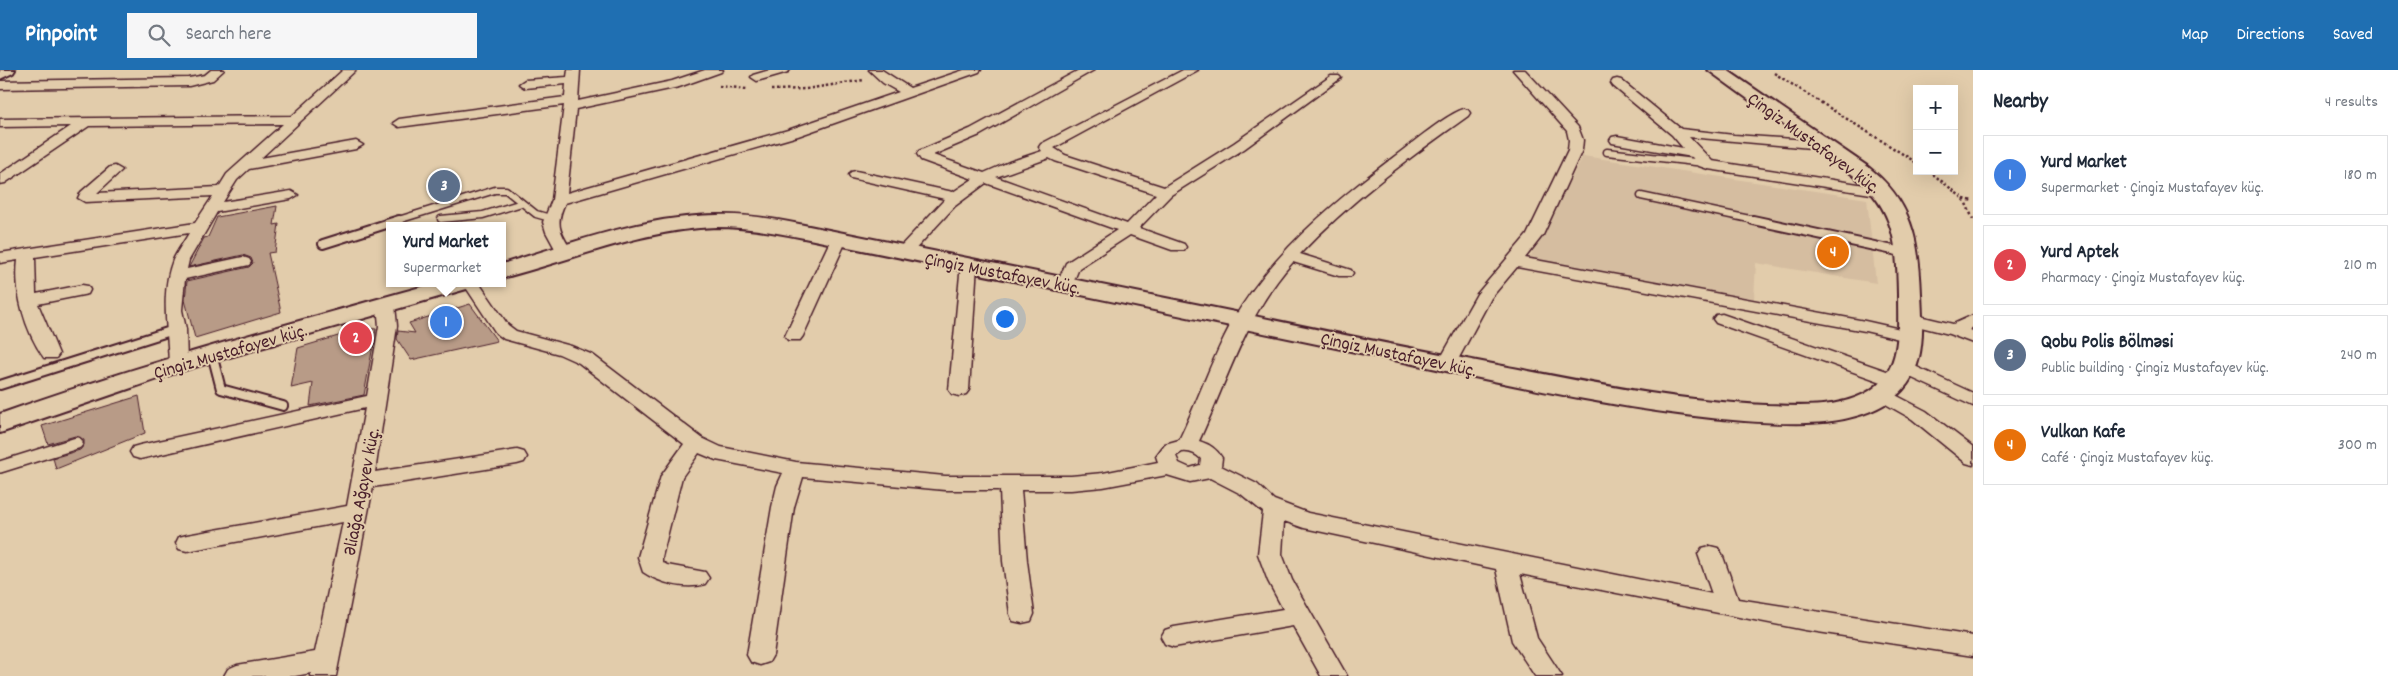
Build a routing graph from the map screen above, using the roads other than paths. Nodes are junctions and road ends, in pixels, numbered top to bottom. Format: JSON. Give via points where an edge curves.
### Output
{"nodes":[{"id":1,"x":218,"y":70,"type":"edge"},
{"id":2,"x":350,"y":70,"type":"edge"},
{"id":3,"x":666,"y":70,"type":"edge"},
{"id":4,"x":716,"y":70,"type":"edge"},
{"id":5,"x":784,"y":70,"type":"edge"},
{"id":6,"x":975,"y":70,"type":"edge"},
{"id":7,"x":1088,"y":70,"type":"edge"},
{"id":8,"x":1192,"y":70,"type":"edge"},
{"id":9,"x":1519,"y":70,"type":"edge"},
{"id":10,"x":1716,"y":70,"type":"edge"},
{"id":11,"x":878,"y":73,"type":"edge"},
{"id":12,"x":2,"y":74,"type":"edge"},
{"id":13,"x":574,"y":75,"type":"edge"},
{"id":14,"x":757,"y":77,"type":"dead end"},
{"id":15,"x":1335,"y":78,"type":"dead end"},
{"id":16,"x":1617,"y":83,"type":"dead end"},
{"id":17,"x":525,"y":84,"type":"dead end"},
{"id":18,"x":675,"y":84,"type":"junction"},
{"id":19,"x":909,"y":93,"type":"junction"},
{"id":20,"x":571,"y":103,"type":"junction"},
{"id":21,"x":1464,"y":113,"type":"dead end"},
{"id":22,"x":296,"y":120,"type":"junction"},
{"id":23,"x":86,"y":122,"type":"junction"},
{"id":24,"x":399,"y":123,"type":"dead end"},
{"id":25,"x":0,"y":124,"type":"edge"},
{"id":26,"x":1678,"y":132,"type":"junction"},
{"id":27,"x":1617,"y":140,"type":"dead end"},
{"id":28,"x":356,"y":145,"type":"dead end"},
{"id":29,"x":1822,"y":145,"type":"junction"},
{"id":30,"x":1607,"y":152,"type":"dead end"},
{"id":31,"x":1051,"y":153,"type":"junction"},
{"id":32,"x":1700,"y":158,"type":"junction"},
{"id":33,"x":245,"y":165,"type":"junction"},
{"id":34,"x":115,"y":170,"type":"dead end"},
{"id":35,"x":856,"y":175,"type":"dead end"},
{"id":36,"x":983,"y":179,"type":"junction"},
{"id":37,"x":0,"y":180,"type":"edge"},
{"id":38,"x":222,"y":191,"type":"junction"},
{"id":39,"x":1166,"y":192,"type":"junction"},
{"id":40,"x":1884,"y":192,"type":"junction"},
{"id":41,"x":291,"y":194,"type":"dead end"},
{"id":42,"x":1641,"y":196,"type":"dead end"},
{"id":43,"x":956,"y":197,"type":"junction"},
{"id":44,"x":559,"y":200,"type":"junction"},
{"id":45,"x":522,"y":203,"type":"junction"},
{"id":46,"x":213,"y":208,"type":"junction"},
{"id":47,"x":550,"y":218,"type":"junction"},
{"id":48,"x":441,"y":219,"type":"dead end"},
{"id":49,"x":393,"y":222,"type":"edge"},
{"id":50,"x":386,"y":224,"type":"edge"},
{"id":51,"x":200,"y":227,"type":"junction"},
{"id":52,"x":1130,"y":229,"type":"junction"},
{"id":53,"x":840,"y":239,"type":"junction"},
{"id":54,"x":323,"y":244,"type":"dead end"},
{"id":55,"x":1178,"y":247,"type":"dead end"},
{"id":56,"x":904,"y":252,"type":"junction"},
{"id":57,"x":565,"y":253,"type":"junction"},
{"id":58,"x":27,"y":254,"type":"junction"},
{"id":59,"x":1907,"y":254,"type":"junction"},
{"id":60,"x":1290,"y":256,"type":"junction"},
{"id":61,"x":0,"y":258,"type":"edge"},
{"id":62,"x":1513,"y":261,"type":"junction"},
{"id":63,"x":243,"y":262,"type":"dead end"},
{"id":64,"x":969,"y":264,"type":"junction"},
{"id":65,"x":506,"y":270,"type":"edge"},
{"id":66,"x":1345,"y":274,"type":"dead end"},
{"id":67,"x":177,"y":276,"type":"junction"},
{"id":68,"x":1065,"y":284,"type":"junction"},
{"id":69,"x":448,"y":287,"type":"edge"},
{"id":70,"x":473,"y":287,"type":"edge"},
{"id":71,"x":82,"y":290,"type":"dead end"},
{"id":72,"x":28,"y":301,"type":"junction"},
{"id":73,"x":386,"y":305,"type":"junction"},
{"id":74,"x":1722,"y":320,"type":"dead end"},
{"id":75,"x":1973,"y":320,"type":"edge"},
{"id":76,"x":1242,"y":321,"type":"junction"},
{"id":77,"x":1911,"y":328,"type":"junction"},
{"id":78,"x":177,"y":329,"type":"junction"},
{"id":79,"x":1955,"y":330,"type":"junction"},
{"id":80,"x":794,"y":336,"type":"dead end"},
{"id":81,"x":1973,"y":338,"type":"edge"},
{"id":82,"x":50,"y":354,"type":"dead end"},
{"id":83,"x":212,"y":354,"type":"junction"},
{"id":84,"x":178,"y":364,"type":"junction"},
{"id":85,"x":1447,"y":364,"type":"junction"},
{"id":86,"x":1895,"y":381,"type":"junction"},
{"id":87,"x":0,"y":385,"type":"edge"},
{"id":88,"x":959,"y":390,"type":"dead end"},
{"id":89,"x":376,"y":400,"type":"junction"},
{"id":90,"x":1973,"y":400,"type":"edge"},
{"id":91,"x":283,"y":406,"type":"dead end"},
{"id":92,"x":0,"y":424,"type":"edge"},
{"id":93,"x":77,"y":443,"type":"dead end"},
{"id":94,"x":694,"y":444,"type":"junction"},
{"id":95,"x":1187,"y":445,"type":"junction"},
{"id":96,"x":140,"y":452,"type":"dead end"},
{"id":97,"x":516,"y":458,"type":"dead end"},
{"id":98,"x":1973,"y":458,"type":"edge"},
{"id":99,"x":1170,"y":466,"type":"junction"},
{"id":100,"x":0,"y":467,"type":"edge"},
{"id":101,"x":796,"y":469,"type":"junction"},
{"id":102,"x":1210,"y":469,"type":"junction"},
{"id":103,"x":364,"y":481,"type":"junction"},
{"id":104,"x":1010,"y":484,"type":"junction"},
{"id":105,"x":1274,"y":508,"type":"junction"},
{"id":106,"x":357,"y":512,"type":"junction"},
{"id":107,"x":187,"y":542,"type":"dead end"},
{"id":108,"x":1710,"y":554,"type":"dead end"},
{"id":109,"x":1506,"y":563,"type":"junction"},
{"id":110,"x":697,"y":578,"type":"dead end"},
{"id":111,"x":1728,"y":606,"type":"junction"},
{"id":112,"x":1022,"y":614,"type":"dead end"},
{"id":113,"x":1301,"y":615,"type":"junction"},
{"id":114,"x":1174,"y":637,"type":"dead end"},
{"id":115,"x":1973,"y":646,"type":"edge"},
{"id":116,"x":760,"y":655,"type":"dead end"},
{"id":117,"x":324,"y":668,"type":"edge"},
{"id":118,"x":237,"y":676,"type":"edge"},
{"id":119,"x":1334,"y":676,"type":"edge"},
{"id":120,"x":1549,"y":676,"type":"edge"}],
"edges":[{"from":1,"to":12,"type":"street","via":[[209,78],[188,82]]},
{"from":2,"to":22,"type":"street"},
{"from":3,"to":18,"type":"street"},
{"from":4,"to":18,"type":"street"},
{"from":5,"to":14,"type":"street"},
{"from":6,"to":19,"type":"street"},
{"from":7,"to":36,"type":"street","via":[[975,132],[924,154],[926,158]]},
{"from":8,"to":31,"type":"street","via":[[1046,147]]},
{"from":9,"to":62,"type":"street","via":[[1563,117],[1576,140],[1575,150],[1535,235]]},
{"from":10,"to":29,"type":"street","name":"Çingiz Mustafayev küç."},
{"from":11,"to":19,"type":"street"},
{"from":13,"to":17,"type":"street"},
{"from":13,"to":20,"type":"street"},
{"from":15,"to":39,"type":"street","via":[[1239,146]]},
{"from":16,"to":26,"type":"street"},
{"from":18,"to":20,"type":"street"},
{"from":19,"to":44,"type":"street","via":[[792,133]]},
{"from":20,"to":24,"type":"street","via":[[480,111]]},
{"from":20,"to":44,"type":"street"},
{"from":21,"to":60,"type":"street","via":[[1377,177]]},
{"from":22,"to":23,"type":"street"},
{"from":22,"to":33,"type":"street"},
{"from":23,"to":25,"type":"street"},
{"from":23,"to":37,"type":"street"},
{"from":26,"to":29,"type":"street","via":[[1759,142]]},
{"from":26,"to":32,"type":"street"},
{"from":27,"to":32,"type":"street"},
{"from":28,"to":33,"type":"street"},
{"from":29,"to":40,"type":"street","name":"Çingiz Mustafayev küç."},
{"from":30,"to":32,"type":"lane"},
{"from":31,"to":36,"type":"street","via":[[1032,157]]},
{"from":31,"to":39,"type":"street"},
{"from":32,"to":40,"type":"street","via":[[1717,167]]},
{"from":33,"to":38,"type":"street"},
{"from":34,"to":38,"type":"street","via":[[85,198]]},
{"from":35,"to":43,"type":"street"},
{"from":36,"to":43,"type":"street"},
{"from":36,"to":52,"type":"street"},
{"from":38,"to":46,"type":"street"},
{"from":39,"to":52,"type":"street"},
{"from":40,"to":59,"type":"street","name":"Çingiz Mustafayev küç.","via":[[1896,210]]},
{"from":41,"to":46,"type":"street"},
{"from":42,"to":59,"type":"lane"},
{"from":43,"to":56,"type":"street"},
{"from":44,"to":47,"type":"street"},
{"from":45,"to":47,"type":"lane","via":[[536,214]]},
{"from":45,"to":48,"type":"lane","via":[[474,217]]},
{"from":45,"to":49,"type":"lane","via":[[506,190],[496,190]]},
{"from":46,"to":51,"type":"street"},
{"from":47,"to":57,"type":"street"},
{"from":50,"to":54,"type":"lane"},
{"from":51,"to":58,"type":"street"},
{"from":51,"to":67,"type":"street"},
{"from":52,"to":55,"type":"street"},
{"from":52,"to":68,"type":"street","via":[[1072,266]]},
{"from":53,"to":56,"type":"street","name":"Çingiz Mustafayev küç."},
{"from":53,"to":57,"type":"street","name":"Çingiz Mustafayev küç.","via":[[754,223],[713,221],[652,230]]},
{"from":53,"to":80,"type":"street"},
{"from":56,"to":64,"type":"street","name":"Çingiz Mustafayev küç."},
{"from":57,"to":65,"type":"street","name":"Çingiz Mustafayev küç."},
{"from":58,"to":61,"type":"street"},
{"from":58,"to":72,"type":"street","via":[[24,267]]},
{"from":59,"to":77,"type":"street","name":"Çingiz Mustafayev küç."},
{"from":60,"to":66,"type":"street"},
{"from":60,"to":76,"type":"street"},
{"from":62,"to":77,"type":"street","via":[[1865,326]]},
{"from":62,"to":85,"type":"street","via":[[1475,310]]},
{"from":63,"to":67,"type":"street"},
{"from":64,"to":68,"type":"street","name":"Çingiz Mustafayev küç."},
{"from":64,"to":88,"type":"street"},
{"from":67,"to":78,"type":"street","via":[[173,310]]},
{"from":68,"to":76,"type":"street","name":"Çingiz Mustafayev küç."},
{"from":69,"to":73,"type":"street","name":"Çingiz Mustafayev küç."},
{"from":70,"to":94,"type":"street","via":[[502,329],[510,335],[586,358]]},
{"from":71,"to":72,"type":"street"},
{"from":72,"to":82,"type":"street","via":[[30,313]]},
{"from":73,"to":83,"type":"street","name":"Çingiz Mustafayev küç."},
{"from":73,"to":89,"type":"street","name":"Əliağa Ağayev küç.","via":[[388,326]]},
{"from":74,"to":86,"type":"street"},
{"from":75,"to":79,"type":"street"},
{"from":76,"to":85,"type":"street","name":"Çingiz Mustafayev küç."},
{"from":76,"to":95,"type":"street"},
{"from":77,"to":79,"type":"street"},
{"from":77,"to":86,"type":"street","name":"Çingiz Mustafayev küç."},
{"from":78,"to":84,"type":"street"},
{"from":78,"to":87,"type":"lane"},
{"from":79,"to":81,"type":"street"},
{"from":83,"to":84,"type":"street","name":"Çingiz Mustafayev küç."},
{"from":83,"to":91,"type":"lane","via":[[221,389]]},
{"from":84,"to":92,"type":"street","name":"Çingiz Mustafayev küç."},
{"from":85,"to":86,"type":"street","name":"Çingiz Mustafayev küç.","via":[[1655,402],[1758,414],[1816,414],[1841,410],[1861,405]]},
{"from":86,"to":90,"type":"street"},
{"from":86,"to":98,"type":"street","via":[[1919,415]]},
{"from":89,"to":96,"type":"street"},
{"from":89,"to":103,"type":"street","name":"Əliağa Ağayev küç."},
{"from":93,"to":100,"type":"lane"},
{"from":94,"to":101,"type":"street","via":[[716,453]]},
{"from":94,"to":110,"type":"street","via":[[672,476],[650,557],[651,566],[662,573]]},
{"from":95,"to":99,"type":"street","via":[[1168,452],[1166,456]]},
{"from":95,"to":102,"type":"street","via":[[1195,446],[1212,458]]},
{"from":97,"to":103,"type":"street"},
{"from":99,"to":102,"type":"street","via":[[1191,475]]},
{"from":99,"to":104,"type":"street","via":[[1103,480]]},
{"from":101,"to":104,"type":"street","via":[[904,481]]},
{"from":101,"to":116,"type":"street","via":[[783,507]]},
{"from":102,"to":105,"type":"street","via":[[1249,489]]},
{"from":103,"to":106,"type":"street","name":"Əliağa Ağayev küç."},
{"from":104,"to":112,"type":"street"},
{"from":105,"to":109,"type":"street","via":[[1304,520]]},
{"from":105,"to":113,"type":"street","via":[[1270,554],[1280,581]]},
{"from":106,"to":107,"type":"street"},
{"from":106,"to":117,"type":"street","name":"Əliağa Ağayev küç."},
{"from":108,"to":111,"type":"street"},
{"from":109,"to":111,"type":"street"},
{"from":109,"to":120,"type":"street","via":[[1525,641]]},
{"from":111,"to":115,"type":"street","via":[[1866,632]]},
{"from":113,"to":114,"type":"street"},
{"from":113,"to":119,"type":"street"},
{"from":117,"to":118,"type":"street"}]}
